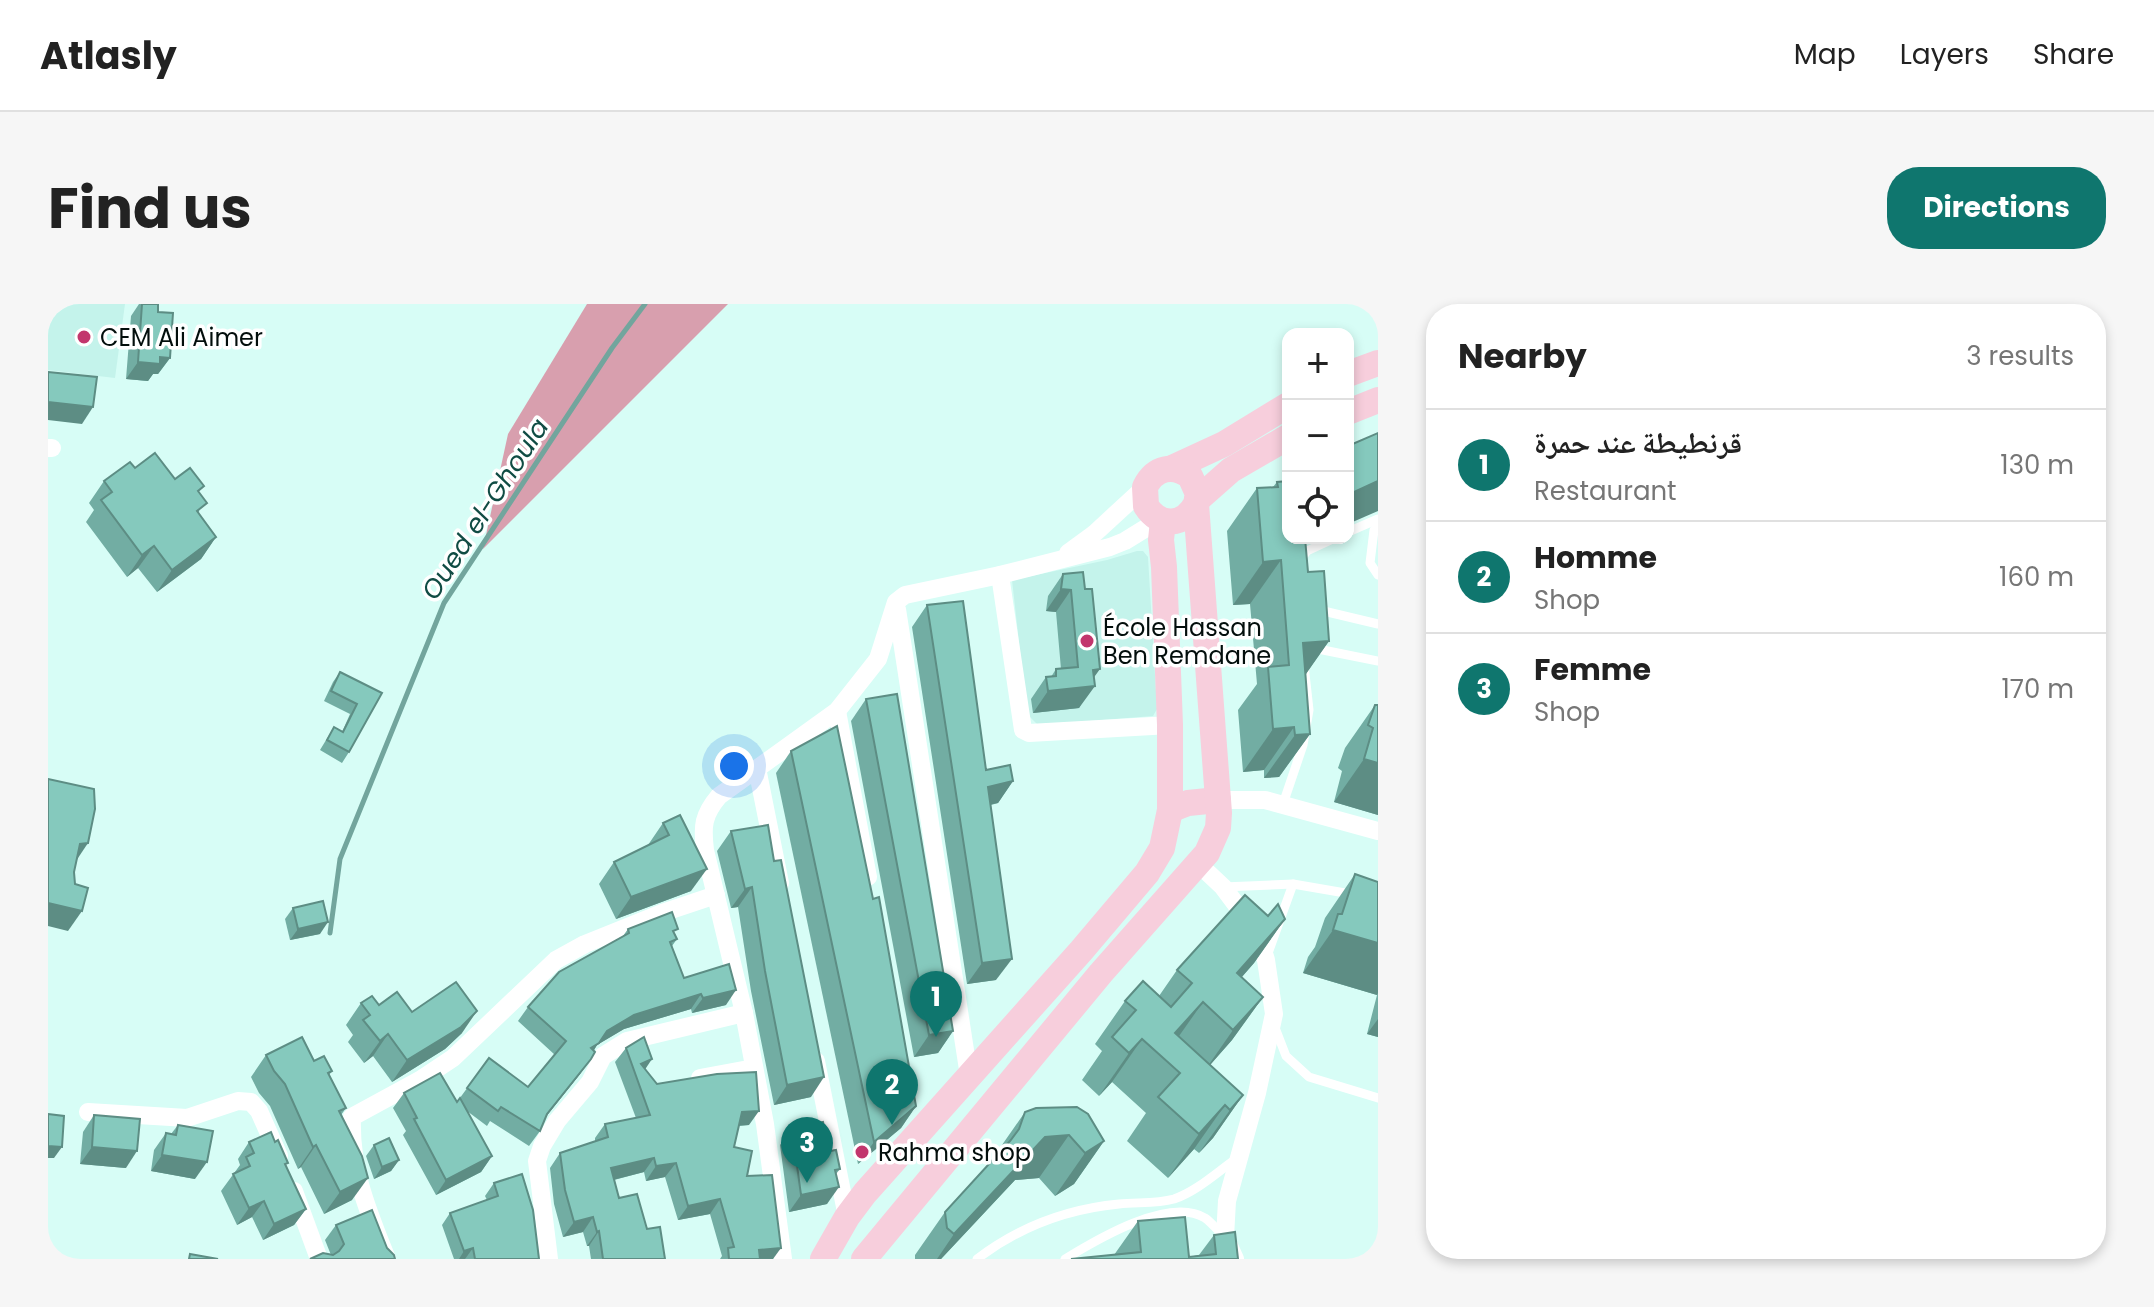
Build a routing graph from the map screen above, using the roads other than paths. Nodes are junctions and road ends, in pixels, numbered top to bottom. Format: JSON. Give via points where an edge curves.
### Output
{"nodes":[{"id":1,"x":1378,"y":363,"type":"edge"},
{"id":2,"x":1354,"y":372,"type":"edge"},
{"id":3,"x":1378,"y":400,"type":"edge"},
{"id":4,"x":1282,"y":409,"type":"edge"},
{"id":5,"x":1354,"y":410,"type":"edge"},
{"id":6,"x":1282,"y":440,"type":"edge"},
{"id":7,"x":1172,"y":468,"type":"junction"},
{"id":8,"x":1145,"y":487,"type":"junction"},
{"id":9,"x":1197,"y":502,"type":"junction"},
{"id":10,"x":1378,"y":519,"type":"edge"},
{"id":11,"x":1161,"y":520,"type":"junction"},
{"id":12,"x":1378,"y":528,"type":"edge"},
{"id":13,"x":1354,"y":529,"type":"edge"},
{"id":14,"x":1324,"y":544,"type":"edge"},
{"id":15,"x":1056,"y":561,"type":"junction"},
{"id":16,"x":1000,"y":575,"type":"junction"},
{"id":17,"x":1300,"y":575,"type":"edge"},
{"id":18,"x":1378,"y":575,"type":"edge"},
{"id":19,"x":896,"y":602,"type":"junction"},
{"id":20,"x":1300,"y":606,"type":"edge"},
{"id":21,"x":1378,"y":624,"type":"edge"},
{"id":22,"x":1378,"y":661,"type":"edge"},
{"id":23,"x":837,"y":711,"type":"junction"},
{"id":24,"x":1170,"y":725,"type":"junction"},
{"id":25,"x":757,"y":768,"type":"junction"},
{"id":26,"x":1218,"y":800,"type":"junction"},
{"id":27,"x":1283,"y":804,"type":"junction"},
{"id":28,"x":1170,"y":810,"type":"junction"},
{"id":29,"x":1378,"y":831,"type":"edge"},
{"id":30,"x":1162,"y":848,"type":"junction"},
{"id":31,"x":1196,"y":866,"type":"junction"},
{"id":32,"x":1293,"y":884,"type":"junction"},
{"id":33,"x":1223,"y":887,"type":"junction"},
{"id":34,"x":716,"y":895,"type":"junction"},
{"id":35,"x":1361,"y":896,"type":"edge"},
{"id":36,"x":872,"y":899,"type":"edge"},
{"id":37,"x":785,"y":908,"type":"edge"},
{"id":38,"x":1266,"y":960,"type":"junction"},
{"id":39,"x":744,"y":1013,"type":"junction"},
{"id":40,"x":1273,"y":1022,"type":"junction"},
{"id":41,"x":813,"y":1047,"type":"edge"},
{"id":42,"x":754,"y":1068,"type":"junction"},
{"id":43,"x":969,"y":1076,"type":"junction"},
{"id":44,"x":683,"y":1081,"type":"edge"},
{"id":45,"x":1378,"y":1098,"type":"edge"},
{"id":46,"x":88,"y":1112,"type":"dead end"},
{"id":47,"x":1236,"y":1159,"type":"junction"},
{"id":48,"x":847,"y":1217,"type":"junction"},
{"id":49,"x":1225,"y":1237,"type":"junction"},
{"id":50,"x":319,"y":1259,"type":"edge"},
{"id":51,"x":387,"y":1259,"type":"edge"},
{"id":52,"x":549,"y":1259,"type":"edge"},
{"id":53,"x":783,"y":1259,"type":"edge"},
{"id":54,"x":823,"y":1259,"type":"edge"},
{"id":55,"x":864,"y":1259,"type":"edge"},
{"id":56,"x":977,"y":1259,"type":"edge"},
{"id":57,"x":1065,"y":1259,"type":"edge"},
{"id":58,"x":1235,"y":1259,"type":"edge"}],
"edges":[{"from":1,"to":2,"type":"street"},
{"from":3,"to":5,"type":"street"},
{"from":4,"to":7,"type":"street"},
{"from":6,"to":9,"type":"street","via":[[1231,470]]},
{"from":7,"to":8,"type":"street","via":[[1155,473]]},
{"from":7,"to":9,"type":"street","via":[[1196,484]]},
{"from":8,"to":11,"type":"street","via":[[1146,506]]},
{"from":8,"to":15,"type":"street"},
{"from":9,"to":11,"type":"street","via":[[1183,519]]},
{"from":9,"to":26,"type":"street"},
{"from":10,"to":13,"type":"lane"},
{"from":11,"to":15,"type":"street","via":[[1118,544]]},
{"from":11,"to":24,"type":"street"},
{"from":12,"to":18,"type":"lane","via":[[1370,563]]},
{"from":14,"to":17,"type":"lane","via":[[1303,555]]},
{"from":15,"to":16,"type":"street"},
{"from":16,"to":19,"type":"street","via":[[905,595]]},
{"from":16,"to":24,"type":"street","via":[[1023,730]]},
{"from":19,"to":23,"type":"street","via":[[878,659]]},
{"from":19,"to":43,"type":"street"},
{"from":20,"to":21,"type":"lane"},
{"from":22,"to":27,"type":"lane","via":[[1302,646],[1309,710]]},
{"from":23,"to":25,"type":"street"},
{"from":23,"to":36,"type":"street"},
{"from":24,"to":28,"type":"street"},
{"from":25,"to":34,"type":"street","via":[[719,796],[702,824]]},
{"from":25,"to":37,"type":"street"},
{"from":26,"to":27,"type":"street"},
{"from":26,"to":28,"type":"street"},
{"from":26,"to":31,"type":"street","via":[[1218,828]]},
{"from":27,"to":29,"type":"street"},
{"from":28,"to":30,"type":"street"},
{"from":30,"to":31,"type":"street"},
{"from":30,"to":43,"type":"street","via":[[1081,951]]},
{"from":31,"to":33,"type":"street"},
{"from":31,"to":55,"type":"street"},
{"from":32,"to":33,"type":"lane"},
{"from":32,"to":35,"type":"lane"},
{"from":32,"to":38,"type":"lane"},
{"from":33,"to":38,"type":"street","via":[[1258,934]]},
{"from":34,"to":39,"type":"street"},
{"from":34,"to":51,"type":"street","via":[[636,923],[556,960],[453,1058],[352,1117],[357,1176]]},
{"from":38,"to":40,"type":"street"},
{"from":39,"to":42,"type":"street"},
{"from":39,"to":52,"type":"street","via":[[627,1041],[603,1056],[590,1082],[557,1121],[537,1161]]},
{"from":40,"to":45,"type":"lane","via":[[1286,1056],[1309,1077]]},
{"from":40,"to":47,"type":"street"},
{"from":41,"to":48,"type":"street"},
{"from":42,"to":44,"type":"street"},
{"from":42,"to":53,"type":"street"},
{"from":43,"to":48,"type":"street","via":[[914,1127]]},
{"from":46,"to":50,"type":"street","via":[[187,1118],[238,1101],[251,1102],[304,1213]]},
{"from":47,"to":49,"type":"street"},
{"from":47,"to":56,"type":"lane","via":[[1187,1194],[1036,1223]]},
{"from":48,"to":54,"type":"street"},
{"from":49,"to":57,"type":"lane","via":[[1203,1217],[1181,1212],[1147,1217]]},
{"from":49,"to":58,"type":"street"}]}
